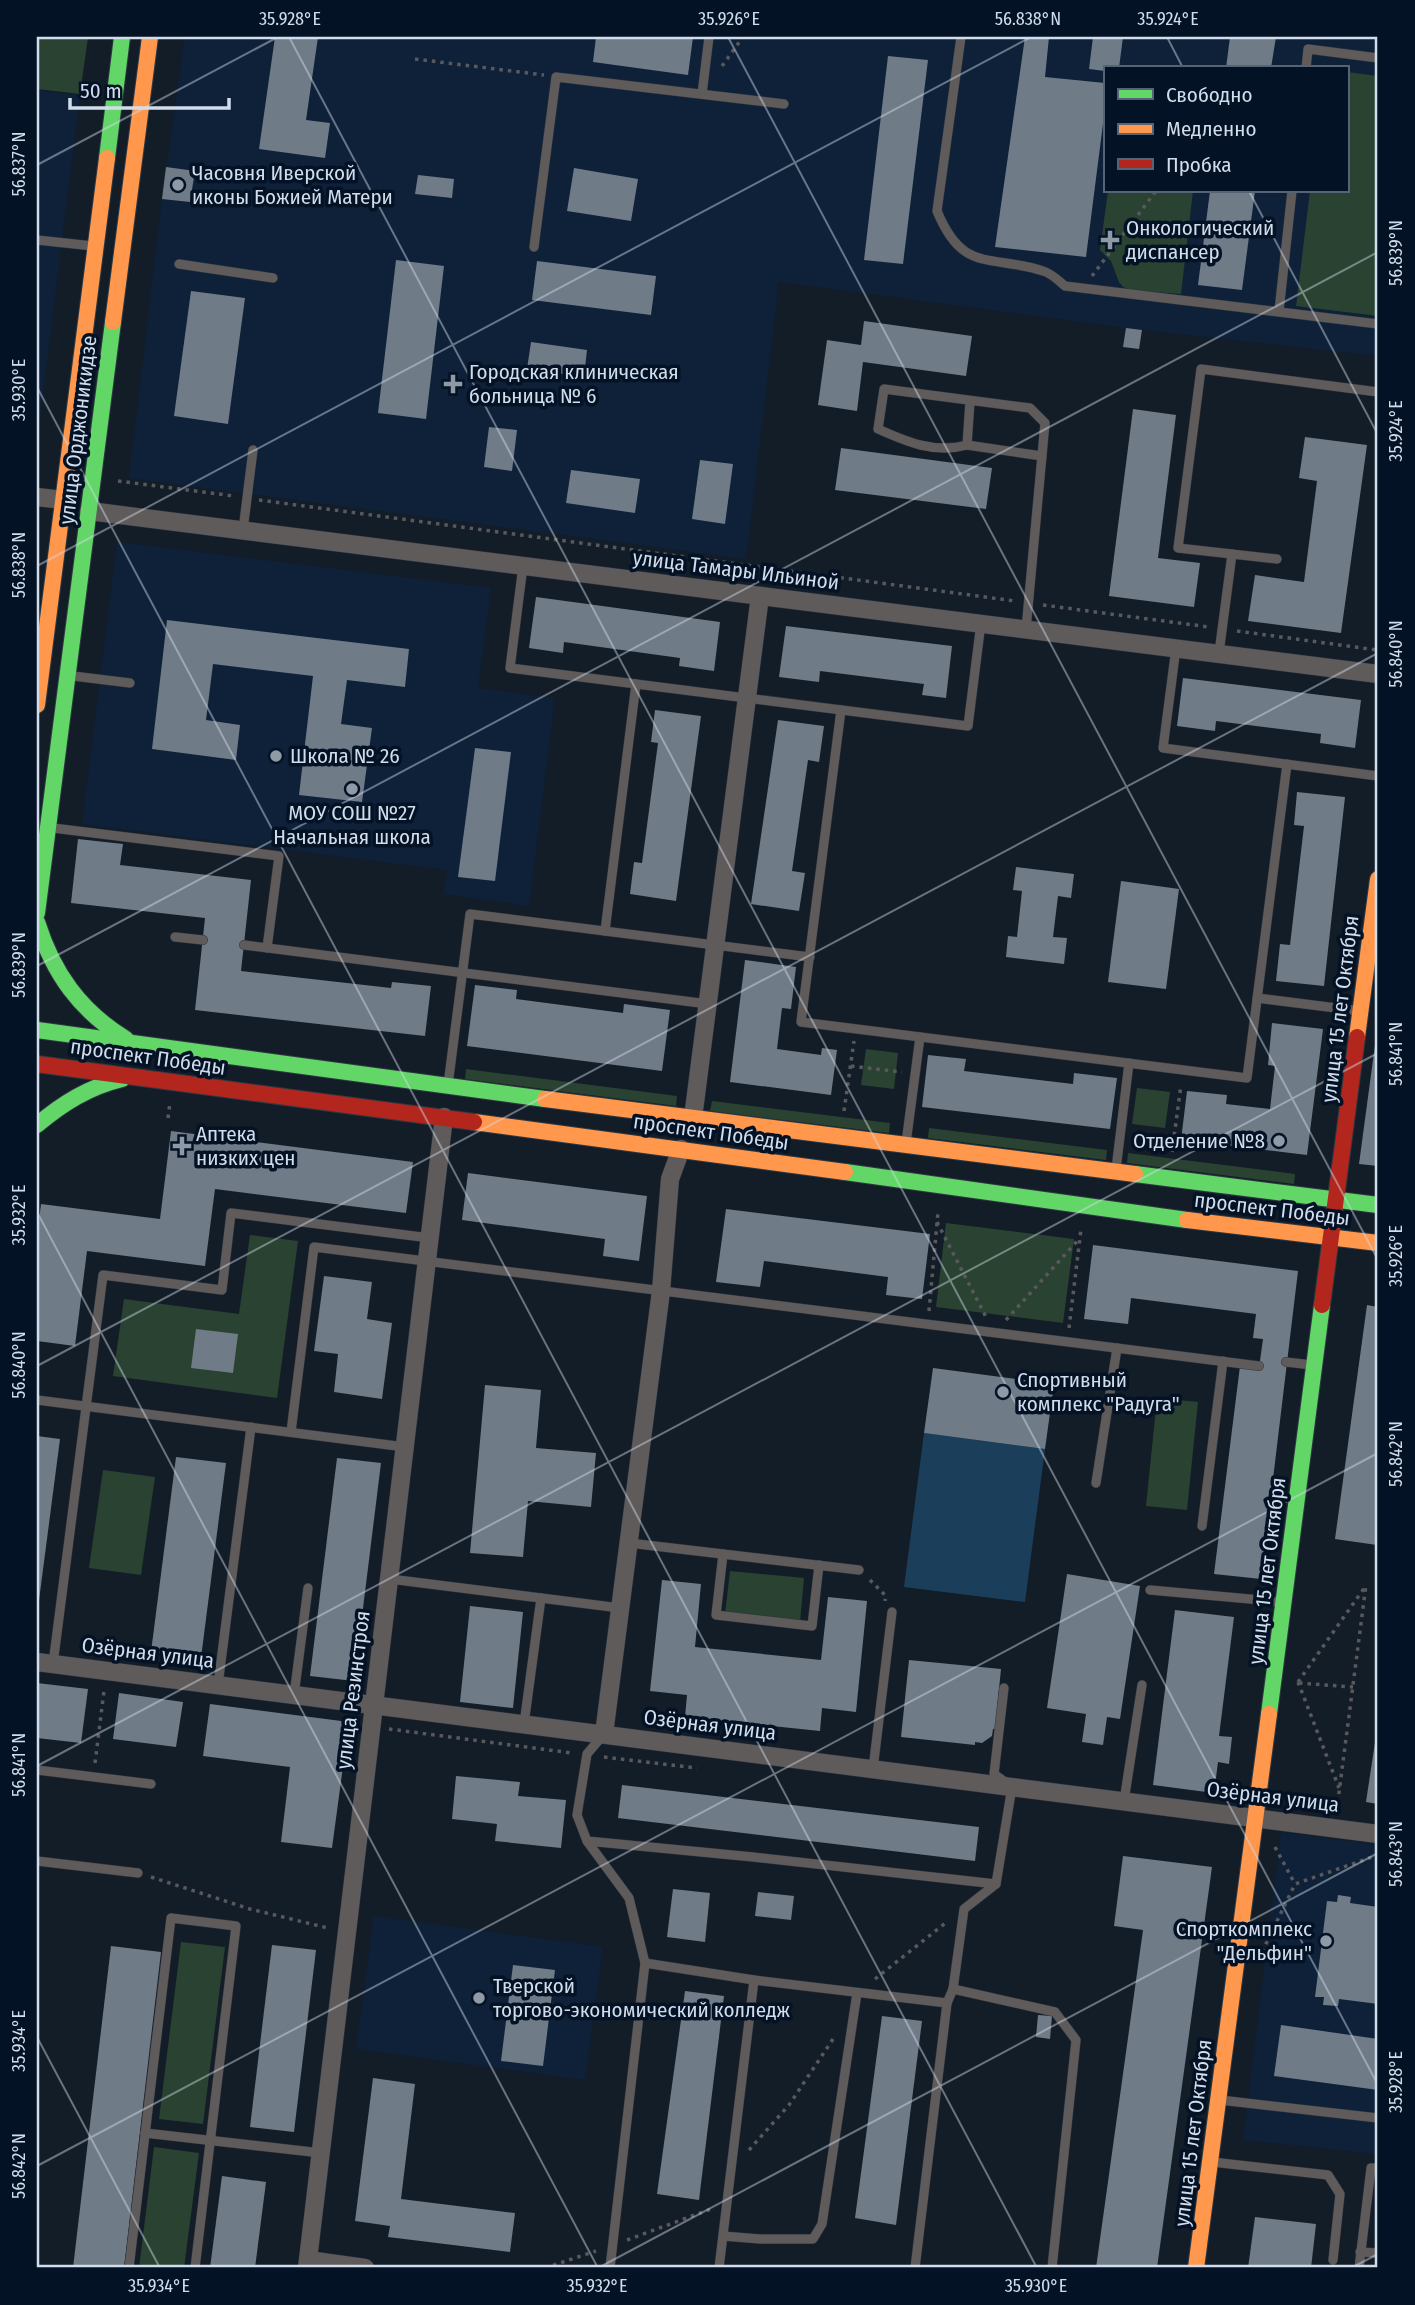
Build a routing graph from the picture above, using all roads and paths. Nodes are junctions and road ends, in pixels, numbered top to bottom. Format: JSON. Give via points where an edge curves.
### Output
{"nodes":[{"id":1,"x":122,"y":37,"type":"edge"},
{"id":2,"x":150,"y":37,"type":"edge"},
{"id":3,"x":709,"y":37,"type":"edge"},
{"id":4,"x":961,"y":37,"type":"edge"},
{"id":5,"x":1378,"y":58,"type":"edge"},
{"id":6,"x":415,"y":59,"type":"dead end"},
{"id":7,"x":1306,"y":66,"type":"edge"},
{"id":8,"x":556,"y":77,"type":"junction"},
{"id":9,"x":702,"y":94,"type":"junction"},
{"id":10,"x":783,"y":104,"type":"dead end"},
{"id":11,"x":1155,"y":192,"type":"edge"},
{"id":12,"x":1292,"y":192,"type":"edge"},
{"id":13,"x":37,"y":240,"type":"edge"},
{"id":14,"x":95,"y":246,"type":"junction"},
{"id":15,"x":534,"y":247,"type":"dead end"},
{"id":16,"x":179,"y":264,"type":"dead end"},
{"id":17,"x":273,"y":278,"type":"dead end"},
{"id":18,"x":1083,"y":288,"type":"junction"},
{"id":19,"x":1279,"y":312,"type":"junction"},
{"id":20,"x":1378,"y":324,"type":"edge"},
{"id":21,"x":1378,"y":393,"type":"edge"},
{"id":22,"x":970,"y":401,"type":"junction"},
{"id":23,"x":967,"y":445,"type":"junction"},
{"id":24,"x":253,"y":450,"type":"dead end"},
{"id":25,"x":1042,"y":456,"type":"junction"},
{"id":26,"x":118,"y":481,"type":"dead end"},
{"id":27,"x":37,"y":497,"type":"edge"},
{"id":28,"x":247,"y":498,"type":"junction"},
{"id":29,"x":63,"y":500,"type":"junction"},
{"id":30,"x":89,"y":511,"type":"junction"},
{"id":31,"x":243,"y":530,"type":"junction"},
{"id":32,"x":1232,"y":554,"type":"junction"},
{"id":33,"x":1277,"y":559,"type":"dead end"},
{"id":34,"x":523,"y":566,"type":"junction"},
{"id":35,"x":760,"y":596,"type":"junction"},
{"id":36,"x":1029,"y":603,"type":"junction"},
{"id":37,"x":981,"y":623,"type":"junction"},
{"id":38,"x":1026,"y":629,"type":"junction"},
{"id":39,"x":1222,"y":629,"type":"junction"},
{"id":40,"x":1176,"y":648,"type":"junction"},
{"id":41,"x":1377,"y":650,"type":"edge"},
{"id":42,"x":1219,"y":653,"type":"junction"},
{"id":43,"x":1378,"y":674,"type":"edge"},
{"id":44,"x":68,"y":675,"type":"junction"},
{"id":45,"x":130,"y":683,"type":"dead end"},
{"id":46,"x":636,"y":684,"type":"junction"},
{"id":47,"x":747,"y":698,"type":"junction"},
{"id":48,"x":37,"y":705,"type":"edge"},
{"id":49,"x":841,"y":710,"type":"junction"},
{"id":50,"x":1287,"y":764,"type":"junction"},
{"id":51,"x":1378,"y":776,"type":"edge"},
{"id":52,"x":48,"y":827,"type":"junction"},
{"id":53,"x":1378,"y":879,"type":"edge"},
{"id":54,"x":1376,"y":907,"type":"edge"},
{"id":55,"x":37,"y":913,"type":"edge"},
{"id":56,"x":37,"y":922,"type":"edge"},
{"id":57,"x":605,"y":931,"type":"junction"},
{"id":58,"x":174,"y":937,"type":"dead end"},
{"id":59,"x":203,"y":940,"type":"dead end"},
{"id":60,"x":244,"y":945,"type":"dead end"},
{"id":61,"x":715,"y":945,"type":"junction"},
{"id":62,"x":267,"y":948,"type":"junction"},
{"id":63,"x":810,"y":957,"type":"junction"},
{"id":64,"x":462,"y":973,"type":"junction"},
{"id":65,"x":1257,"y":998,"type":"junction"},
{"id":66,"x":708,"y":1004,"type":"junction"},
{"id":67,"x":1361,"y":1011,"type":"junction"},
{"id":68,"x":855,"y":1029,"type":"junction"},
{"id":69,"x":37,"y":1030,"type":"edge"},
{"id":70,"x":920,"y":1037,"type":"junction"},
{"id":71,"x":133,"y":1043,"type":"junction"},
{"id":72,"x":1129,"y":1063,"type":"junction"},
{"id":73,"x":37,"y":1064,"type":"edge"},
{"id":74,"x":850,"y":1066,"type":"junction"},
{"id":75,"x":1182,"y":1070,"type":"junction"},
{"id":76,"x":915,"y":1074,"type":"junction"},
{"id":77,"x":133,"y":1076,"type":"junction"},
{"id":78,"x":448,"y":1087,"type":"junction"},
{"id":79,"x":845,"y":1111,"type":"dead end"},
{"id":80,"x":444,"y":1117,"type":"junction"},
{"id":81,"x":693,"y":1118,"type":"junction"},
{"id":82,"x":37,"y":1125,"type":"edge"},
{"id":83,"x":906,"y":1145,"type":"junction"},
{"id":84,"x":681,"y":1149,"type":"junction"},
{"id":85,"x":1172,"y":1152,"type":"dead end"},
{"id":86,"x":1115,"y":1172,"type":"junction"},
{"id":87,"x":1336,"y":1199,"type":"junction"},
{"id":88,"x":1378,"y":1205,"type":"edge"},
{"id":89,"x":938,"y":1212,"type":"dead end"},
{"id":90,"x":937,"y":1222,"type":"junction"},
{"id":91,"x":1081,"y":1229,"type":"dead end"},
{"id":92,"x":430,"y":1238,"type":"junction"},
{"id":93,"x":1080,"y":1238,"type":"junction"},
{"id":94,"x":1332,"y":1238,"type":"junction"},
{"id":95,"x":1378,"y":1244,"type":"edge"},
{"id":96,"x":428,"y":1261,"type":"junction"},
{"id":97,"x":661,"y":1291,"type":"junction"},
{"id":98,"x":928,"y":1324,"type":"junction"},
{"id":99,"x":994,"y":1333,"type":"junction"},
{"id":100,"x":1068,"y":1342,"type":"junction"},
{"id":101,"x":1117,"y":1348,"type":"junction"},
{"id":102,"x":1223,"y":1362,"type":"junction"},
{"id":103,"x":1286,"y":1362,"type":"dead end"},
{"id":104,"x":1315,"y":1365,"type":"junction"},
{"id":105,"x":1259,"y":1366,"type":"dead end"},
{"id":106,"x":37,"y":1400,"type":"edge"},
{"id":107,"x":86,"y":1406,"type":"junction"},
{"id":108,"x":251,"y":1427,"type":"junction"},
{"id":109,"x":291,"y":1432,"type":"junction"},
{"id":110,"x":405,"y":1447,"type":"junction"},
{"id":111,"x":1096,"y":1483,"type":"dead end"},
{"id":112,"x":1202,"y":1526,"type":"dead end"},
{"id":113,"x":629,"y":1543,"type":"junction"},
{"id":114,"x":723,"y":1554,"type":"junction"},
{"id":115,"x":819,"y":1565,"type":"junction"},
{"id":116,"x":859,"y":1570,"type":"dead end"},
{"id":117,"x":390,"y":1579,"type":"junction"},
{"id":118,"x":308,"y":1588,"type":"dead end"},
{"id":119,"x":1150,"y":1590,"type":"dead end"},
{"id":120,"x":541,"y":1598,"type":"junction"},
{"id":121,"x":1284,"y":1602,"type":"junction"},
{"id":122,"x":620,"y":1608,"type":"junction"},
{"id":123,"x":892,"y":1612,"type":"dead end"},
{"id":124,"x":45,"y":1663,"type":"edge"},
{"id":125,"x":107,"y":1671,"type":"junction"},
{"id":126,"x":1298,"y":1682,"type":"junction"},
{"id":127,"x":218,"y":1685,"type":"junction"},
{"id":128,"x":1142,"y":1685,"type":"dead end"},
{"id":129,"x":1353,"y":1687,"type":"junction"},
{"id":130,"x":1004,"y":1688,"type":"dead end"},
{"id":131,"x":294,"y":1695,"type":"junction"},
{"id":132,"x":374,"y":1705,"type":"junction"},
{"id":133,"x":524,"y":1724,"type":"junction"},
{"id":134,"x":604,"y":1734,"type":"junction"},
{"id":135,"x":873,"y":1769,"type":"junction"},
{"id":136,"x":37,"y":1770,"type":"edge"},
{"id":137,"x":93,"y":1777,"type":"junction"},
{"id":138,"x":151,"y":1784,"type":"dead end"},
{"id":139,"x":1012,"y":1787,"type":"junction"},
{"id":140,"x":1339,"y":1789,"type":"junction"},
{"id":141,"x":1279,"y":1798,"type":"dead end"},
{"id":142,"x":1125,"y":1801,"type":"junction"},
{"id":143,"x":1255,"y":1818,"type":"junction"},
{"id":144,"x":1378,"y":1833,"type":"edge"},
{"id":145,"x":587,"y":1841,"type":"junction"},
{"id":146,"x":1378,"y":1855,"type":"edge"},
{"id":147,"x":37,"y":1861,"type":"edge"},
{"id":148,"x":138,"y":1873,"type":"joint"},
{"id":149,"x":996,"y":1884,"type":"junction"},
{"id":150,"x":347,"y":1933,"type":"junction"},
{"id":151,"x":645,"y":1963,"type":"junction"},
{"id":152,"x":1256,"y":1963,"type":"dead end"},
{"id":153,"x":754,"y":1980,"type":"junction"},
{"id":154,"x":953,"y":1989,"type":"junction"},
{"id":155,"x":857,"y":1993,"type":"junction"},
{"id":156,"x":947,"y":2003,"type":"junction"},
{"id":157,"x":1218,"y":2100,"type":"junction"},
{"id":158,"x":1378,"y":2118,"type":"edge"},
{"id":159,"x":145,"y":2133,"type":"junction"},
{"id":160,"x":211,"y":2140,"type":"junction"},
{"id":161,"x":321,"y":2153,"type":"junction"},
{"id":162,"x":1210,"y":2162,"type":"junction"},
{"id":163,"x":1378,"y":2168,"type":"edge"},
{"id":164,"x":726,"y":2203,"type":"junction"},
{"id":165,"x":723,"y":2236,"type":"junction"},
{"id":166,"x":613,"y":2245,"type":"junction"},
{"id":167,"x":1360,"y":2252,"type":"junction"},
{"id":168,"x":1378,"y":2253,"type":"edge"},
{"id":169,"x":1333,"y":2260,"type":"dead end"},
{"id":170,"x":307,"y":2264,"type":"edge"},
{"id":171,"x":129,"y":2268,"type":"edge"},
{"id":172,"x":195,"y":2268,"type":"edge"},
{"id":173,"x":365,"y":2268,"type":"edge"},
{"id":174,"x":545,"y":2268,"type":"edge"},
{"id":175,"x":610,"y":2268,"type":"edge"},
{"id":176,"x":719,"y":2268,"type":"edge"},
{"id":177,"x":915,"y":2268,"type":"edge"},
{"id":178,"x":1052,"y":2268,"type":"edge"},
{"id":179,"x":1196,"y":2268,"type":"edge"},
{"id":180,"x":1359,"y":2268,"type":"edge"}],
"edges":[{"from":1,"to":14,"type":"main road","name":"улица Орджоникидзе"},
{"from":2,"to":30,"type":"main road","name":"улица Орджоникидзе"},
{"from":3,"to":9,"type":"lane"},
{"from":4,"to":18,"type":"lane","via":[[937,211],[944,227],[967,254],[1046,271],[1065,286]]},
{"from":5,"to":7,"type":"lane","via":[[1308,49]]},
{"from":6,"to":8,"type":"path"},
{"from":8,"to":9,"type":"lane"},
{"from":8,"to":15,"type":"lane"},
{"from":9,"to":10,"type":"lane"},
{"from":11,"to":18,"type":"path"},
{"from":12,"to":19,"type":"lane"},
{"from":13,"to":14,"type":"lane"},
{"from":14,"to":29,"type":"main road","name":"улица Орджоникидзе"},
{"from":16,"to":17,"type":"lane"},
{"from":18,"to":19,"type":"lane"},
{"from":19,"to":20,"type":"lane"},
{"from":21,"to":32,"type":"lane","via":[[1201,369],[1178,548]]},
{"from":22,"to":23,"type":"lane"},
{"from":22,"to":23,"type":"lane","via":[[884,389],[878,429],[915,445],[952,449]]},
{"from":22,"to":25,"type":"lane","via":[[1030,408],[1045,424]]},
{"from":23,"to":25,"type":"lane"},
{"from":24,"to":28,"type":"lane"},
{"from":25,"to":36,"type":"lane"},
{"from":26,"to":28,"type":"path"},
{"from":27,"to":29,"type":"street"},
{"from":28,"to":31,"type":"lane"},
{"from":28,"to":36,"type":"path"},
{"from":29,"to":48,"type":"main road","name":"улица Орджоникидзе"},
{"from":30,"to":31,"type":"street","name":"улица Тамары Ильиной"},
{"from":30,"to":44,"type":"main road","name":"улица Орджоникидзе"},
{"from":31,"to":34,"type":"street","name":"улица Тамары Ильиной"},
{"from":32,"to":33,"type":"lane"},
{"from":32,"to":39,"type":"lane"},
{"from":34,"to":35,"type":"street","name":"улица Тамары Ильиной"},
{"from":34,"to":46,"type":"lane","via":[[509,668]]},
{"from":35,"to":37,"type":"street","name":"улица Тамары Ильиной"},
{"from":35,"to":47,"type":"street"},
{"from":36,"to":38,"type":"lane"},
{"from":36,"to":39,"type":"path"},
{"from":37,"to":38,"type":"street","name":"улица Тамары Ильиной"},
{"from":37,"to":49,"type":"lane","via":[[968,726]]},
{"from":38,"to":40,"type":"street","name":"улица Тамары Ильиной"},
{"from":39,"to":41,"type":"path"},
{"from":39,"to":42,"type":"lane"},
{"from":40,"to":42,"type":"street","name":"улица Тамары Ильиной"},
{"from":40,"to":50,"type":"lane","via":[[1163,748]]},
{"from":42,"to":43,"type":"street","name":"улица Тамары Ильиной"},
{"from":44,"to":45,"type":"lane"},
{"from":44,"to":52,"type":"main road","name":"улица Орджоникидзе"},
{"from":46,"to":47,"type":"lane"},
{"from":46,"to":57,"type":"lane"},
{"from":47,"to":49,"type":"lane"},
{"from":47,"to":61,"type":"street"},
{"from":49,"to":63,"type":"lane"},
{"from":50,"to":51,"type":"lane"},
{"from":50,"to":65,"type":"lane"},
{"from":52,"to":55,"type":"main road","name":"улица Орджоникидзе"},
{"from":52,"to":62,"type":"lane","via":[[279,856]]},
{"from":53,"to":54,"type":"main road","name":"улица 15 лет Октября"},
{"from":54,"to":67,"type":"main road","name":"улица 15 лет Октября","via":[[1370,981]]},
{"from":56,"to":71,"type":"main road","via":[[55,970],[76,999]]},
{"from":57,"to":61,"type":"lane"},
{"from":57,"to":64,"type":"lane","via":[[470,914]]},
{"from":58,"to":59,"type":"lane"},
{"from":60,"to":62,"type":"lane"},
{"from":61,"to":63,"type":"lane"},
{"from":61,"to":66,"type":"street"},
{"from":62,"to":64,"type":"lane"},
{"from":63,"to":68,"type":"lane","via":[[801,1022]]},
{"from":64,"to":66,"type":"lane"},
{"from":64,"to":78,"type":"lane"},
{"from":65,"to":67,"type":"lane"},
{"from":65,"to":75,"type":"lane","via":[[1247,1078]]},
{"from":66,"to":81,"type":"street"},
{"from":67,"to":87,"type":"main road","name":"улица 15 лет Октября"},
{"from":68,"to":70,"type":"lane"},
{"from":68,"to":74,"type":"path"},
{"from":69,"to":71,"type":"main road","name":"проспект Победы"},
{"from":70,"to":72,"type":"lane"},
{"from":70,"to":76,"type":"lane"},
{"from":71,"to":78,"type":"main road","name":"проспект Победы"},
{"from":72,"to":75,"type":"lane"},
{"from":72,"to":86,"type":"lane"},
{"from":73,"to":77,"type":"main road","name":"проспект Победы"},
{"from":74,"to":76,"type":"path"},
{"from":74,"to":79,"type":"path"},
{"from":75,"to":85,"type":"path"},
{"from":76,"to":83,"type":"lane"},
{"from":77,"to":80,"type":"main road","name":"проспект Победы"},
{"from":77,"to":82,"type":"main road","via":[[81,1093]]},
{"from":78,"to":81,"type":"main road","name":"проспект Победы"},
{"from":80,"to":84,"type":"main road","name":"проспект Победы"},
{"from":80,"to":92,"type":"street","name":"улица Резинстроя"},
{"from":81,"to":83,"type":"main road","name":"проспект Победы"},
{"from":83,"to":86,"type":"main road","name":"проспект Победы"},
{"from":84,"to":94,"type":"main road","name":"проспект Победы"},
{"from":84,"to":97,"type":"street","via":[[670,1179]]},
{"from":86,"to":87,"type":"main road","name":"проспект Победы"},
{"from":87,"to":88,"type":"main road","name":"проспект Победы"},
{"from":87,"to":94,"type":"main road","name":"улица 15 лет Октября"},
{"from":89,"to":90,"type":"path"},
{"from":90,"to":98,"type":"path"},
{"from":90,"to":99,"type":"path"},
{"from":91,"to":93,"type":"path"},
{"from":92,"to":96,"type":"street","name":"улица Резинстроя"},
{"from":92,"to":107,"type":"lane","via":[[232,1213],[222,1290],[103,1275]]},
{"from":93,"to":99,"type":"path"},
{"from":93,"to":100,"type":"path"},
{"from":94,"to":95,"type":"main road","name":"проспект Победы"},
{"from":94,"to":104,"type":"main road","name":"улица 15 лет Октября"},
{"from":96,"to":97,"type":"lane"},
{"from":96,"to":109,"type":"lane","via":[[314,1247]]},
{"from":96,"to":110,"type":"street","name":"улица Резинстроя"},
{"from":97,"to":98,"type":"lane"},
{"from":97,"to":113,"type":"street"},
{"from":98,"to":99,"type":"lane"},
{"from":99,"to":100,"type":"lane"},
{"from":100,"to":101,"type":"lane"},
{"from":101,"to":102,"type":"lane"},
{"from":101,"to":111,"type":"lane"},
{"from":102,"to":105,"type":"lane"},
{"from":102,"to":112,"type":"lane"},
{"from":103,"to":104,"type":"lane"},
{"from":104,"to":121,"type":"main road","name":"улица 15 лет Октября"},
{"from":106,"to":107,"type":"lane"},
{"from":107,"to":108,"type":"lane"},
{"from":107,"to":124,"type":"lane"},
{"from":108,"to":109,"type":"lane"},
{"from":108,"to":127,"type":"lane"},
{"from":109,"to":110,"type":"lane"},
{"from":110,"to":117,"type":"street","name":"улица Резинстроя"},
{"from":113,"to":114,"type":"lane"},
{"from":113,"to":122,"type":"street"},
{"from":114,"to":115,"type":"lane"},
{"from":114,"to":115,"type":"lane","via":[[716,1615],[812,1626]]},
{"from":115,"to":116,"type":"lane"},
{"from":117,"to":120,"type":"lane"},
{"from":117,"to":132,"type":"street","name":"улица Резинстроя"},
{"from":118,"to":131,"type":"lane"},
{"from":119,"to":121,"type":"lane"},
{"from":120,"to":122,"type":"lane"},
{"from":120,"to":133,"type":"lane"},
{"from":121,"to":143,"type":"main road","name":"улица 15 лет Октября"},
{"from":122,"to":134,"type":"street"},
{"from":123,"to":135,"type":"lane"},
{"from":124,"to":125,"type":"street","name":"Озёрная улица"},
{"from":125,"to":127,"type":"street","name":"Озёрная улица"},
{"from":125,"to":137,"type":"path"},
{"from":126,"to":129,"type":"path"},
{"from":126,"to":129,"type":"path","via":[[1366,1585]]},
{"from":126,"to":140,"type":"path"},
{"from":127,"to":131,"type":"street","name":"Озёрная улица"},
{"from":128,"to":142,"type":"lane"},
{"from":129,"to":140,"type":"path"},
{"from":130,"to":139,"type":"lane","via":[[994,1774]]},
{"from":131,"to":132,"type":"street","name":"Озёрная улица"},
{"from":132,"to":133,"type":"street","name":"Озёрная улица"},
{"from":132,"to":150,"type":"street","name":"улица Резинстроя"},
{"from":133,"to":134,"type":"street","name":"Озёрная улица"},
{"from":134,"to":135,"type":"street","name":"Озёрная улица"},
{"from":134,"to":145,"type":"lane","via":[[587,1755],[577,1815]]},
{"from":135,"to":139,"type":"street","name":"Озёрная улица"},
{"from":136,"to":137,"type":"lane"},
{"from":137,"to":138,"type":"lane"},
{"from":139,"to":142,"type":"street","name":"Озёрная улица"},
{"from":139,"to":149,"type":"lane"},
{"from":140,"to":141,"type":"path","via":[[1336,1808]]},
{"from":142,"to":143,"type":"street","name":"Озёрная улица"},
{"from":143,"to":144,"type":"street","name":"Озёрная улица"},
{"from":143,"to":157,"type":"main road","name":"улица 15 лет Октября"},
{"from":145,"to":149,"type":"lane"},
{"from":145,"to":151,"type":"lane","via":[[629,1898]]},
{"from":146,"to":152,"type":"path","via":[[1295,1884]]},
{"from":147,"to":148,"type":"lane"},
{"from":148,"to":150,"type":"path","via":[[250,1909]]},
{"from":149,"to":154,"type":"lane","via":[[964,1909]]},
{"from":150,"to":161,"type":"street","name":"улица Резинстроя"},
{"from":151,"to":153,"type":"lane"},
{"from":151,"to":166,"type":"lane"},
{"from":153,"to":155,"type":"lane"},
{"from":153,"to":164,"type":"lane"},
{"from":154,"to":156,"type":"lane"},
{"from":154,"to":178,"type":"lane","via":[[1055,2012],[1076,2040]]},
{"from":155,"to":156,"type":"lane"},
{"from":155,"to":165,"type":"lane","via":[[822,2224],[813,2239]]},
{"from":156,"to":177,"type":"lane"},
{"from":157,"to":158,"type":"lane"},
{"from":157,"to":162,"type":"main road","name":"улица 15 лет Октября"},
{"from":159,"to":160,"type":"lane"},
{"from":159,"to":160,"type":"lane","via":[[171,1918],[236,1926]]},
{"from":159,"to":171,"type":"lane"},
{"from":160,"to":161,"type":"lane"},
{"from":160,"to":172,"type":"lane"},
{"from":161,"to":170,"type":"street","name":"улица Резинстроя"},
{"from":162,"to":169,"type":"lane","via":[[1328,2175],[1340,2194]]},
{"from":162,"to":179,"type":"main road","name":"улица 15 лет Октября"},
{"from":163,"to":167,"type":"lane","via":[[1371,2168]]},
{"from":164,"to":165,"type":"lane"},
{"from":164,"to":166,"type":"path"},
{"from":165,"to":176,"type":"lane"},
{"from":166,"to":174,"type":"path"},
{"from":166,"to":175,"type":"lane"},
{"from":167,"to":168,"type":"lane"},
{"from":167,"to":180,"type":"lane"},
{"from":170,"to":173,"type":"street"}]}
